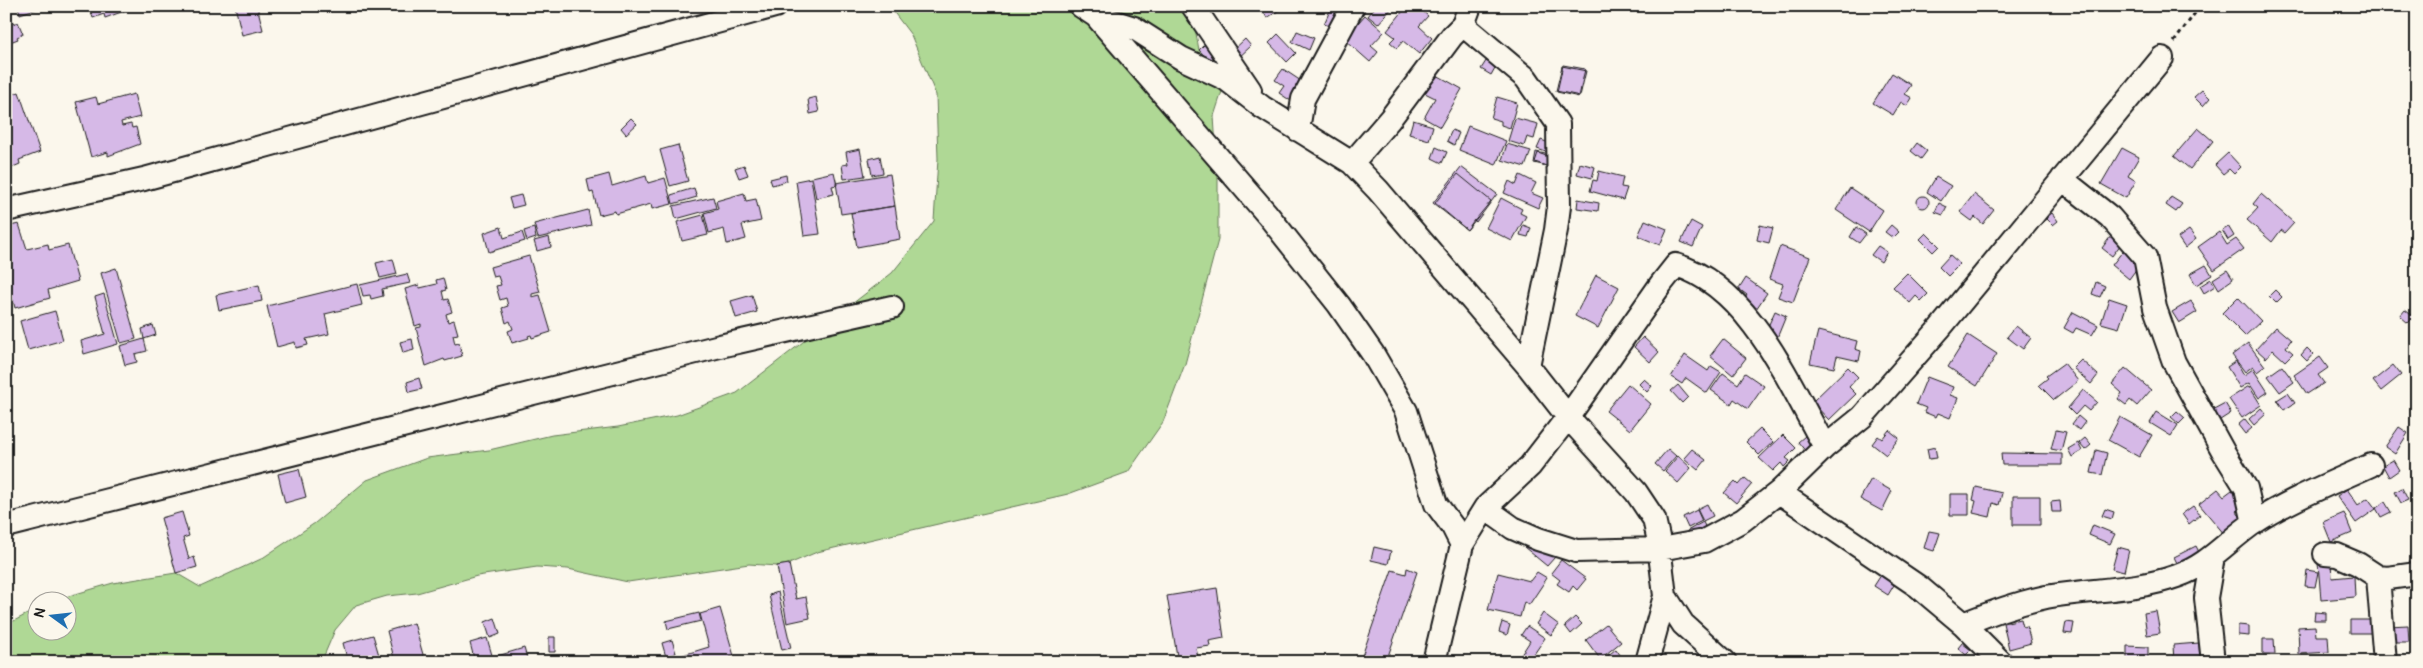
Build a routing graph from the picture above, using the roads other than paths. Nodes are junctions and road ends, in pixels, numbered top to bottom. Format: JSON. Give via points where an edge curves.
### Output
{"nodes":[{"id":1,"x":774,"y":6,"type":"edge"},
{"id":2,"x":1193,"y":6,"type":"edge"},
{"id":3,"x":1353,"y":6,"type":"edge"},
{"id":4,"x":1088,"y":11,"type":"edge"},
{"id":5,"x":1466,"y":16,"type":"edge"},
{"id":6,"x":2162,"y":58,"type":"road end"},
{"id":7,"x":1262,"y":107,"type":"junction"},
{"id":8,"x":1298,"y":130,"type":"junction"},
{"id":9,"x":1352,"y":163,"type":"junction"},
{"id":10,"x":2062,"y":179,"type":"junction"},
{"id":11,"x":6,"y":210,"type":"edge"},
{"id":12,"x":892,"y":307,"type":"dead end"},
{"id":13,"x":1528,"y":366,"type":"junction"},
{"id":14,"x":1568,"y":417,"type":"junction"},
{"id":15,"x":1825,"y":447,"type":"junction"},
{"id":16,"x":2371,"y":465,"type":"dead end"},
{"id":17,"x":1779,"y":492,"type":"junction"},
{"id":18,"x":1485,"y":508,"type":"junction"},
{"id":19,"x":2254,"y":523,"type":"junction"},
{"id":20,"x":6,"y":526,"type":"edge"},
{"id":21,"x":1462,"y":545,"type":"junction"},
{"id":22,"x":1660,"y":549,"type":"junction"},
{"id":23,"x":2326,"y":554,"type":"dead end"},
{"id":24,"x":2213,"y":557,"type":"junction"},
{"id":25,"x":2417,"y":574,"type":"edge"},
{"id":26,"x":2378,"y":577,"type":"junction"},
{"id":27,"x":1665,"y":596,"type":"junction"},
{"id":28,"x":1963,"y":624,"type":"junction"},
{"id":29,"x":1434,"y":662,"type":"edge"},
{"id":30,"x":1647,"y":662,"type":"edge"},
{"id":31,"x":1725,"y":662,"type":"edge"},
{"id":32,"x":2001,"y":662,"type":"edge"},
{"id":33,"x":2214,"y":662,"type":"edge"},
{"id":34,"x":2385,"y":662,"type":"edge"}],
"edges":[{"from":1,"to":11,"type":"street","via":[[144,179]]},
{"from":2,"to":7,"type":"street"},
{"from":3,"to":8,"type":"street","via":[[1303,99]]},
{"from":4,"to":7,"type":"street","via":[[1134,28],[1181,58],[1226,79]]},
{"from":4,"to":21,"type":"street","via":[[1260,206],[1339,305],[1406,411],[1436,504]]},
{"from":5,"to":9,"type":"street","via":[[1390,119]]},
{"from":5,"to":13,"type":"street","via":[[1526,78],[1558,124],[1559,206]]},
{"from":6,"to":10,"type":"street"},
{"from":7,"to":8,"type":"street"},
{"from":8,"to":9,"type":"street"},
{"from":9,"to":13,"type":"street"},
{"from":10,"to":15,"type":"street","via":[[1862,417]]},
{"from":10,"to":19,"type":"street","via":[[2110,217],[2146,257],[2155,308],[2174,362],[2246,488]]},
{"from":12,"to":20,"type":"street","via":[[720,346]]},
{"from":13,"to":14,"type":"street"},
{"from":14,"to":15,"type":"street","via":[[1676,265],[1694,270],[1725,292],[1755,327]]},
{"from":14,"to":18,"type":"street","via":[[1530,466]]},
{"from":14,"to":22,"type":"street","via":[[1636,492],[1654,519]]},
{"from":15,"to":17,"type":"street"},
{"from":16,"to":19,"type":"street"},
{"from":17,"to":22,"type":"street","via":[[1743,520],[1704,541]]},
{"from":17,"to":28,"type":"street","via":[[1919,587]]},
{"from":18,"to":21,"type":"street"},
{"from":18,"to":22,"type":"street","via":[[1513,528],[1576,551]]},
{"from":19,"to":24,"type":"street"},
{"from":21,"to":29,"type":"street"},
{"from":22,"to":27,"type":"street"},
{"from":23,"to":26,"type":"street","via":[[2358,564]]},
{"from":24,"to":28,"type":"street","via":[[2178,576],[2130,587],[2046,597]]},
{"from":24,"to":33,"type":"street","via":[[2206,598]]},
{"from":25,"to":26,"type":"street"},
{"from":26,"to":34,"type":"street"},
{"from":27,"to":30,"type":"street"},
{"from":27,"to":31,"type":"street","via":[[1683,624]]},
{"from":28,"to":32,"type":"street"}]}
